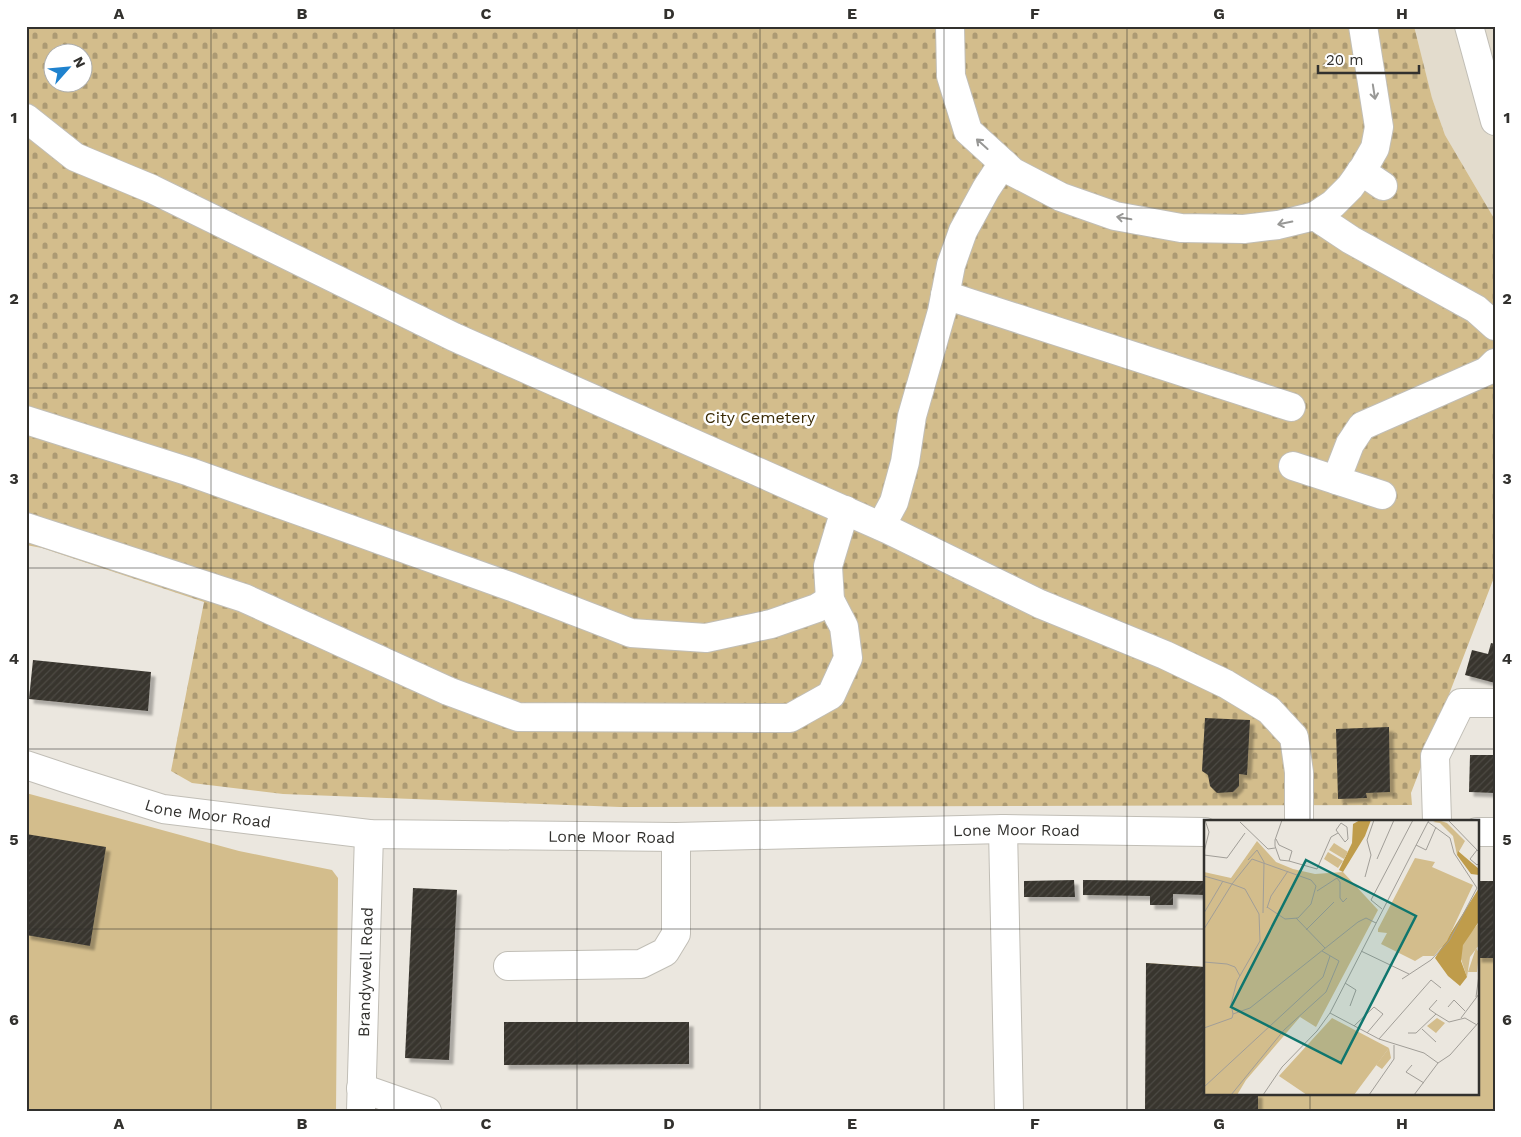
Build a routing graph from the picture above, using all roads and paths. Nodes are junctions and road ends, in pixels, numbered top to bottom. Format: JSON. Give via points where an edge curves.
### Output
{"nodes":[{"id":1,"x":950,"y":26,"type":"edge"},
{"id":2,"x":1363,"y":26,"type":"edge"},
{"id":3,"x":1469,"y":26,"type":"edge"},
{"id":4,"x":26,"y":118,"type":"edge"},
{"id":5,"x":1495,"y":121,"type":"edge"},
{"id":6,"x":1003,"y":163,"type":"junction"},
{"id":7,"x":1315,"y":216,"type":"junction"},
{"id":8,"x":945,"y":295,"type":"junction"},
{"id":9,"x":1495,"y":326,"type":"edge"},
{"id":10,"x":1495,"y":363,"type":"edge"},
{"id":11,"x":1291,"y":407,"type":"dead end"},
{"id":12,"x":26,"y":420,"type":"edge"},
{"id":13,"x":1293,"y":466,"type":"dead end"},
{"id":14,"x":1336,"y":480,"type":"junction"},
{"id":15,"x":1382,"y":495,"type":"dead end"},
{"id":16,"x":845,"y":510,"type":"junction"},
{"id":17,"x":881,"y":526,"type":"junction"},
{"id":18,"x":26,"y":527,"type":"edge"},
{"id":19,"x":830,"y":600,"type":"junction"},
{"id":20,"x":1495,"y":703,"type":"edge"},
{"id":21,"x":26,"y":764,"type":"edge"},
{"id":22,"x":1299,"y":820,"type":"edge"},
{"id":23,"x":1437,"y":820,"type":"edge"},
{"id":24,"x":1003,"y":828,"type":"junction"},
{"id":25,"x":1204,"y":832,"type":"edge"},
{"id":26,"x":1478,"y":832,"type":"edge"},
{"id":27,"x":1495,"y":832,"type":"edge"},
{"id":28,"x":369,"y":834,"type":"junction"},
{"id":29,"x":676,"y":837,"type":"junction"},
{"id":30,"x":508,"y":966,"type":"dead end"},
{"id":31,"x":361,"y":1100,"type":"edge"},
{"id":32,"x":427,"y":1111,"type":"edge"},
{"id":33,"x":1009,"y":1111,"type":"edge"}],
"edges":[{"from":6,"to":1,"type":"main road","one_way":true,"via":[[968,131],[951,76]]},
{"from":2,"to":7,"type":"main road","one_way":true,"via":[[1378,127],[1372,179],[1350,187]]},
{"from":3,"to":5,"type":"main road"},
{"from":4,"to":16,"type":"main road","via":[[74,157],[152,188],[454,336]]},
{"from":7,"to":6,"type":"main road","one_way":true,"via":[[1244,229],[1181,228],[1115,216],[1070,200],[1013,172]]},
{"from":6,"to":8,"type":"main road","via":[[963,231]]},
{"from":7,"to":9,"type":"main road","via":[[1351,240],[1476,309]]},
{"from":8,"to":11,"type":"main road"},
{"from":8,"to":17,"type":"main road","via":[[912,416],[905,462],[894,502]]},
{"from":10,"to":14,"type":"main road","via":[[1487,371],[1362,426],[1350,444]]},
{"from":12,"to":19,"type":"main road","via":[[190,472],[631,633],[706,638],[771,624],[817,608]]},
{"from":13,"to":14,"type":"main road"},
{"from":14,"to":15,"type":"main road"},
{"from":16,"to":17,"type":"main road"},
{"from":16,"to":19,"type":"main road","via":[[828,566]]},
{"from":17,"to":22,"type":"main road","via":[[1040,604],[1165,655],[1226,684],[1269,710],[1294,737],[1299,772]]},
{"from":18,"to":19,"type":"main road","via":[[244,598],[448,691],[518,717],[790,718],[831,695],[848,658],[844,627]]},
{"from":20,"to":23,"type":"main road","via":[[1461,703],[1435,756]]},
{"from":21,"to":28,"type":"main road","name":"Lone Moor Road","via":[[163,809]]},
{"from":24,"to":25,"type":"main road","name":"Lone Moor Road"},
{"from":24,"to":29,"type":"main road","name":"Lone Moor Road"},
{"from":24,"to":33,"type":"main road"},
{"from":26,"to":27,"type":"main road"},
{"from":28,"to":29,"type":"main road","name":"Lone Moor Road"},
{"from":28,"to":31,"type":"main road","name":"Brandywell Road"},
{"from":29,"to":30,"type":"main road","via":[[676,934],[665,952],[640,964]]},
{"from":31,"to":32,"type":"main road"}]}
